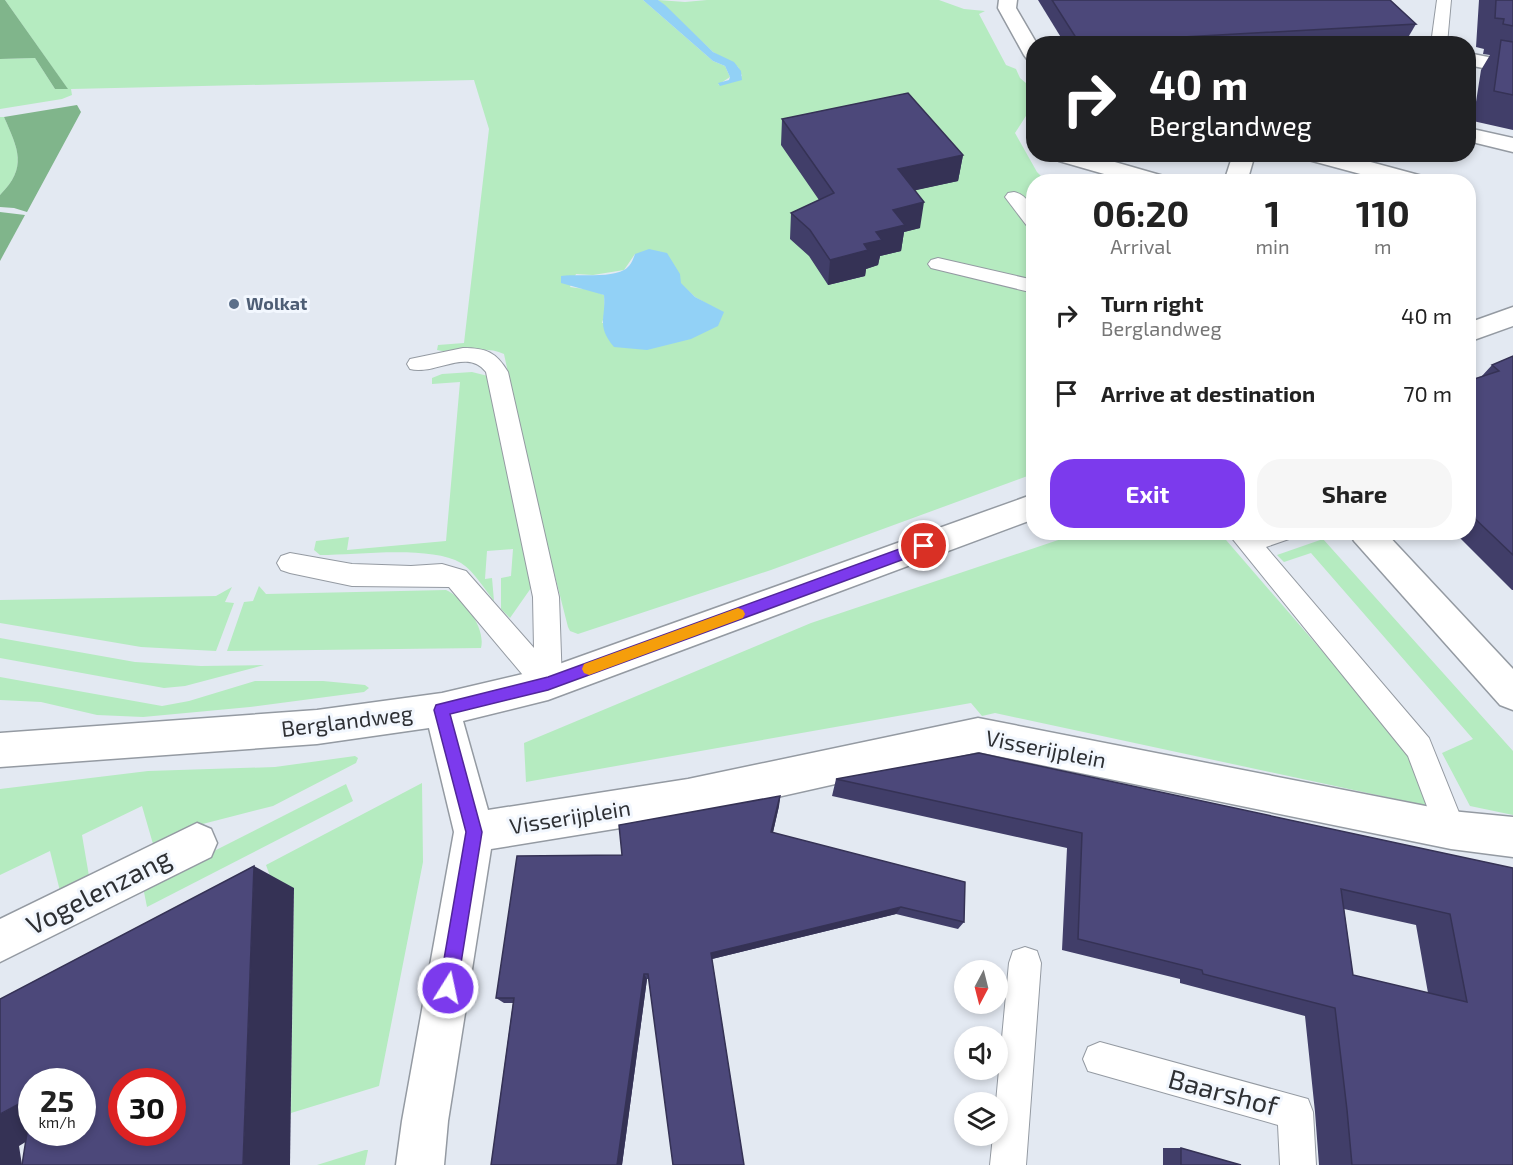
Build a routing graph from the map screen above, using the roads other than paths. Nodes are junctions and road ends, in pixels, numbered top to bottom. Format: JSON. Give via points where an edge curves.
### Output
{"nodes":[{"id":1,"x":1008,"y":0,"type":"edge"},
{"id":2,"x":1444,"y":0,"type":"edge"},
{"id":3,"x":1440,"y":36,"type":"edge"},
{"id":4,"x":1026,"y":41,"type":"edge"},
{"id":5,"x":1476,"y":61,"type":"edge"},
{"id":6,"x":1513,"y":68,"type":"edge"},
{"id":7,"x":1476,"y":136,"type":"edge"},
{"id":8,"x":1513,"y":145,"type":"edge"},
{"id":9,"x":1088,"y":162,"type":"edge"},
{"id":10,"x":1343,"y":162,"type":"edge"},
{"id":11,"x":1131,"y":174,"type":"edge"},
{"id":12,"x":1388,"y":174,"type":"edge"},
{"id":13,"x":1014,"y":197,"type":"dead end"},
{"id":14,"x":1026,"y":212,"type":"edge"},
{"id":15,"x":938,"y":264,"type":"dead end"},
{"id":16,"x":1026,"y":285,"type":"edge"},
{"id":17,"x":1513,"y":315,"type":"edge"},
{"id":18,"x":1476,"y":330,"type":"edge"},
{"id":19,"x":418,"y":364,"type":"dead end"},
{"id":20,"x":1026,"y":509,"type":"edge"},
{"id":21,"x":1246,"y":540,"type":"edge"},
{"id":22,"x":1372,"y":540,"type":"edge"},
{"id":23,"x":290,"y":563,"type":"dead end"},
{"id":24,"x":548,"y":684,"type":"junction"},
{"id":25,"x":1510,"y":688,"type":"edge"},
{"id":26,"x":442,"y":710,"type":"junction"},
{"id":27,"x":8,"y":749,"type":"edge"},
{"id":28,"x":1451,"y":830,"type":"junction"},
{"id":29,"x":474,"y":832,"type":"junction"},
{"id":30,"x":1513,"y":837,"type":"edge"},
{"id":31,"x":197,"y":843,"type":"dead end"},
{"id":32,"x":0,"y":941,"type":"edge"},
{"id":33,"x":1025,"y":963,"type":"dead end"},
{"id":34,"x":1100,"y":1059,"type":"dead end"},
{"id":35,"x":420,"y":1165,"type":"edge"},
{"id":36,"x":1008,"y":1165,"type":"edge"},
{"id":37,"x":1299,"y":1165,"type":"edge"}],
"edges":[{"from":1,"to":4,"type":"street","via":[[1007,8]]},
{"from":2,"to":3,"type":"lane"},
{"from":5,"to":6,"type":"street"},
{"from":7,"to":8,"type":"street"},
{"from":9,"to":11,"type":"street"},
{"from":10,"to":12,"type":"street"},
{"from":13,"to":14,"type":"lane"},
{"from":15,"to":16,"type":"lane"},
{"from":17,"to":18,"type":"street"},
{"from":19,"to":24,"type":"lane","via":[[460,355],[485,359],[497,372],[546,597]]},
{"from":20,"to":24,"type":"street","name":"Berglandweg"},
{"from":21,"to":28,"type":"lane","via":[[1419,748]]},
{"from":22,"to":25,"type":"street"},
{"from":23,"to":24,"type":"lane","via":[[352,574],[442,575],[457,579]]},
{"from":24,"to":26,"type":"street","name":"Berglandweg"},
{"from":26,"to":27,"type":"street","name":"Berglandweg","via":[[317,727]]},
{"from":26,"to":29,"type":"street"},
{"from":28,"to":29,"type":"street","name":"Visserijplein","via":[[978,735],[688,798]]},
{"from":28,"to":30,"type":"street","name":"Visserijplein"},
{"from":29,"to":35,"type":"street"},
{"from":31,"to":32,"type":"street","name":"Vogelenzang"},
{"from":33,"to":36,"type":"lane"},
{"from":34,"to":37,"type":"lane","name":"Baarshof","via":[[1295,1112]]}]}
